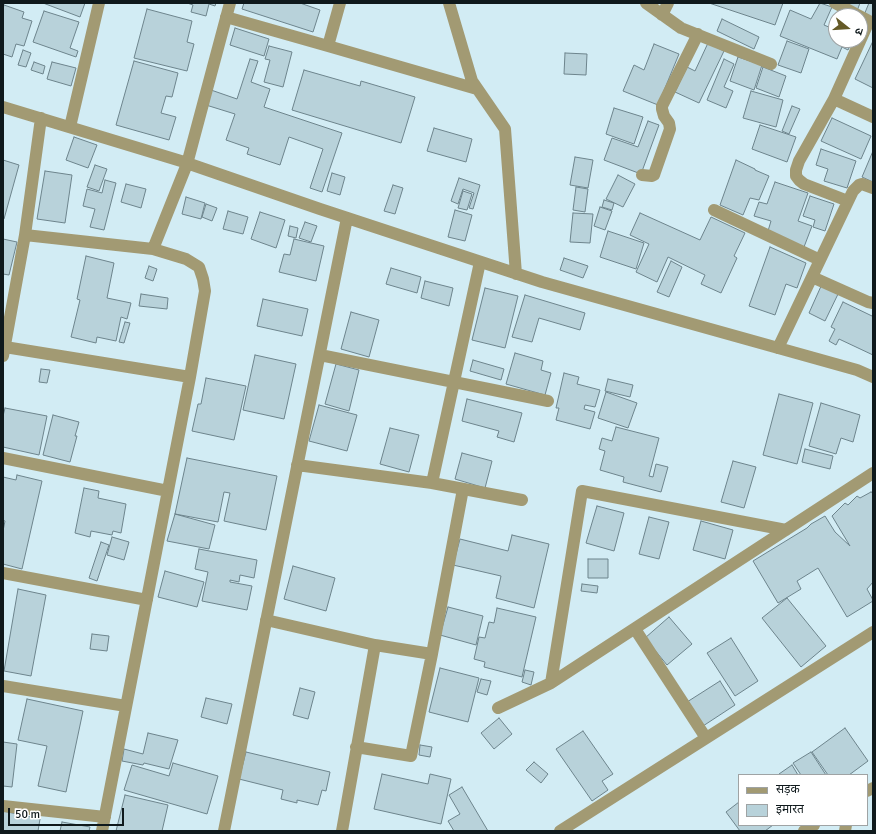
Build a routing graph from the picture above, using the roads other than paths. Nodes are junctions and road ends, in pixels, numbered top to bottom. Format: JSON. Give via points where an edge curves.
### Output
{"nodes":[{"id":1,"x":99,"y":3,"type":"edge"},
{"id":2,"x":230,"y":3,"type":"edge"},
{"id":3,"x":340,"y":3,"type":"edge"},
{"id":4,"x":450,"y":3,"type":"edge"},
{"id":5,"x":646,"y":3,"type":"edge"},
{"id":6,"x":668,"y":3,"type":"edge"},
{"id":7,"x":835,"y":3,"type":"edge"},
{"id":8,"x":662,"y":14,"type":"junction"},
{"id":9,"x":226,"y":17,"type":"junction"},
{"id":10,"x":871,"y":21,"type":"edge"},
{"id":11,"x":698,"y":34,"type":"junction"},
{"id":12,"x":328,"y":46,"type":"junction"},
{"id":13,"x":771,"y":64,"type":"dead end"},
{"id":14,"x":477,"y":89,"type":"junction"},
{"id":15,"x":834,"y":99,"type":"junction"},
{"id":16,"x":3,"y":106,"type":"edge"},
{"id":17,"x":873,"y":117,"type":"edge"},
{"id":18,"x":41,"y":118,"type":"junction"},
{"id":19,"x":70,"y":127,"type":"junction"},
{"id":20,"x":187,"y":164,"type":"junction"},
{"id":21,"x":642,"y":175,"type":"dead end"},
{"id":22,"x":873,"y":188,"type":"edge"},
{"id":23,"x":848,"y":201,"type":"junction"},
{"id":24,"x":714,"y":210,"type":"dead end"},
{"id":25,"x":347,"y":218,"type":"junction"},
{"id":26,"x":25,"y":235,"type":"junction"},
{"id":27,"x":153,"y":249,"type":"junction"},
{"id":28,"x":820,"y":260,"type":"junction"},
{"id":29,"x":480,"y":262,"type":"junction"},
{"id":30,"x":516,"y":274,"type":"junction"},
{"id":31,"x":812,"y":277,"type":"junction"},
{"id":32,"x":873,"y":303,"type":"edge"},
{"id":33,"x":778,"y":348,"type":"junction"},
{"id":34,"x":4,"y":352,"type":"edge"},
{"id":35,"x":320,"y":355,"type":"junction"},
{"id":36,"x":190,"y":377,"type":"junction"},
{"id":37,"x":873,"y":377,"type":"edge"},
{"id":38,"x":453,"y":382,"type":"junction"},
{"id":39,"x":548,"y":401,"type":"dead end"},
{"id":40,"x":3,"y":458,"type":"edge"},
{"id":41,"x":297,"y":465,"type":"junction"},
{"id":42,"x":873,"y":473,"type":"edge"},
{"id":43,"x":432,"y":483,"type":"junction"},
{"id":44,"x":463,"y":489,"type":"junction"},
{"id":45,"x":168,"y":491,"type":"junction"},
{"id":46,"x":522,"y":500,"type":"dead end"},
{"id":47,"x":786,"y":530,"type":"junction"},
{"id":48,"x":3,"y":573,"type":"edge"},
{"id":49,"x":147,"y":600,"type":"junction"},
{"id":50,"x":266,"y":620,"type":"junction"},
{"id":51,"x":634,"y":629,"type":"junction"},
{"id":52,"x":873,"y":632,"type":"edge"},
{"id":53,"x":375,"y":645,"type":"junction"},
{"id":54,"x":432,"y":654,"type":"junction"},
{"id":55,"x":551,"y":683,"type":"junction"},
{"id":56,"x":3,"y":686,"type":"edge"},
{"id":57,"x":126,"y":706,"type":"junction"},
{"id":58,"x":498,"y":708,"type":"dead end"},
{"id":59,"x":706,"y":738,"type":"junction"},
{"id":60,"x":356,"y":747,"type":"junction"},
{"id":61,"x":3,"y":806,"type":"edge"},
{"id":62,"x":105,"y":817,"type":"junction"},
{"id":63,"x":102,"y":831,"type":"edge"},
{"id":64,"x":224,"y":831,"type":"edge"},
{"id":65,"x":342,"y":831,"type":"edge"},
{"id":66,"x":560,"y":831,"type":"edge"}],
"edges":[{"from":1,"to":19,"type":"street"},
{"from":2,"to":9,"type":"street"},
{"from":3,"to":12,"type":"street"},
{"from":4,"to":14,"type":"street","via":[[472,81]]},
{"from":5,"to":8,"type":"street"},
{"from":6,"to":8,"type":"street"},
{"from":7,"to":10,"type":"street"},
{"from":8,"to":11,"type":"street","via":[[681,28]]},
{"from":9,"to":12,"type":"street"},
{"from":9,"to":20,"type":"street"},
{"from":10,"to":15,"type":"street"},
{"from":11,"to":13,"type":"street"},
{"from":11,"to":21,"type":"street","via":[[662,106],[662,113],[670,129],[656,172],[652,176]]},
{"from":12,"to":14,"type":"street"},
{"from":14,"to":30,"type":"street","via":[[505,129]]},
{"from":15,"to":17,"type":"street"},
{"from":15,"to":23,"type":"street","via":[[799,162],[796,176],[804,184]]},
{"from":16,"to":18,"type":"street"},
{"from":18,"to":19,"type":"street"},
{"from":18,"to":26,"type":"street"},
{"from":19,"to":20,"type":"street"},
{"from":20,"to":25,"type":"street"},
{"from":20,"to":27,"type":"street"},
{"from":22,"to":23,"type":"street","via":[[859,185]]},
{"from":23,"to":28,"type":"street"},
{"from":24,"to":28,"type":"street"},
{"from":25,"to":29,"type":"street"},
{"from":25,"to":35,"type":"street"},
{"from":26,"to":27,"type":"street"},
{"from":26,"to":34,"type":"street"},
{"from":27,"to":36,"type":"street","via":[[186,259],[199,267],[203,279],[205,291]]},
{"from":28,"to":31,"type":"street"},
{"from":29,"to":30,"type":"street"},
{"from":29,"to":38,"type":"street"},
{"from":30,"to":33,"type":"street"},
{"from":31,"to":32,"type":"street"},
{"from":31,"to":33,"type":"street"},
{"from":33,"to":37,"type":"street","via":[[857,370]]},
{"from":34,"to":36,"type":"street"},
{"from":35,"to":38,"type":"street"},
{"from":35,"to":41,"type":"street"},
{"from":36,"to":45,"type":"street"},
{"from":38,"to":39,"type":"street"},
{"from":38,"to":43,"type":"street"},
{"from":40,"to":45,"type":"street"},
{"from":41,"to":43,"type":"street"},
{"from":41,"to":50,"type":"street"},
{"from":42,"to":47,"type":"street"},
{"from":43,"to":44,"type":"street"},
{"from":44,"to":46,"type":"street"},
{"from":44,"to":54,"type":"street"},
{"from":45,"to":49,"type":"street"},
{"from":47,"to":51,"type":"street"},
{"from":47,"to":55,"type":"street","via":[[582,491]]},
{"from":48,"to":49,"type":"street"},
{"from":49,"to":57,"type":"street"},
{"from":50,"to":53,"type":"street"},
{"from":50,"to":64,"type":"street"},
{"from":51,"to":55,"type":"street"},
{"from":51,"to":59,"type":"street"},
{"from":52,"to":59,"type":"street"},
{"from":53,"to":54,"type":"street"},
{"from":53,"to":60,"type":"street"},
{"from":54,"to":60,"type":"street","via":[[411,756]]},
{"from":55,"to":58,"type":"street"},
{"from":56,"to":57,"type":"street"},
{"from":57,"to":62,"type":"street"},
{"from":59,"to":66,"type":"street"},
{"from":60,"to":65,"type":"street"},
{"from":61,"to":62,"type":"street"},
{"from":62,"to":63,"type":"street"}]}
